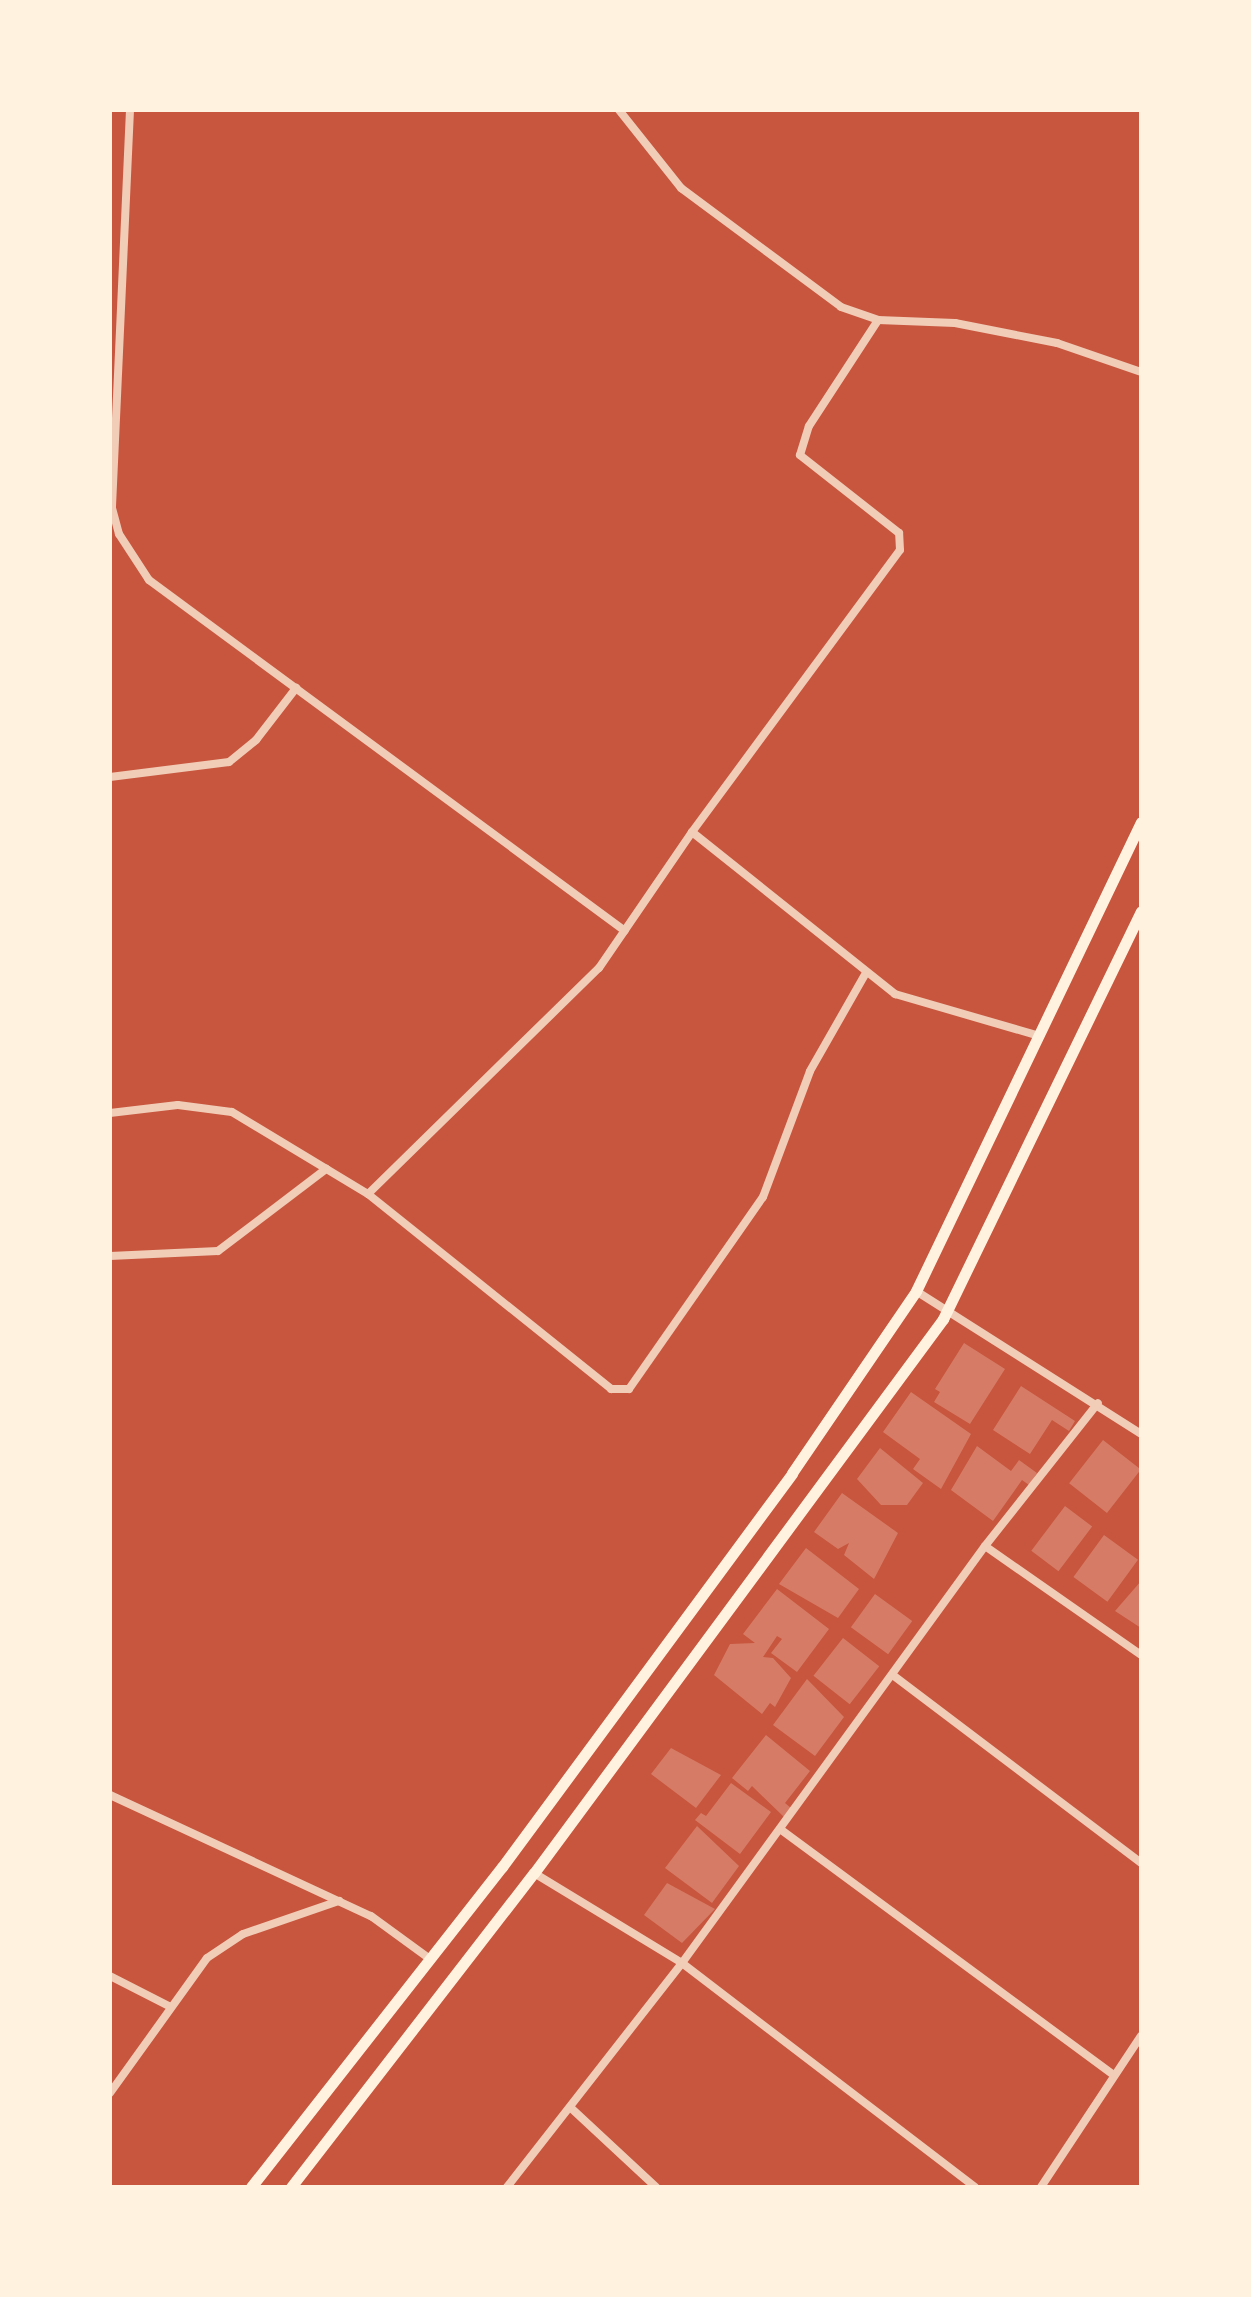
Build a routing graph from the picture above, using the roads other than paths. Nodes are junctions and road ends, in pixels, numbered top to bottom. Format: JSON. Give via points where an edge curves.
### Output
{"nodes":[{"id":1,"x":130,"y":110,"type":"edge"},
{"id":2,"x":618,"y":110,"type":"edge"},
{"id":3,"x":878,"y":320,"type":"junction"},
{"id":4,"x":1141,"y":372,"type":"edge"},
{"id":5,"x":296,"y":688,"type":"junction"},
{"id":6,"x":110,"y":777,"type":"edge"},
{"id":7,"x":1141,"y":822,"type":"edge"},
{"id":8,"x":692,"y":832,"type":"junction"},
{"id":9,"x":1141,"y":912,"type":"edge"},
{"id":10,"x":625,"y":931,"type":"junction"},
{"id":11,"x":866,"y":973,"type":"junction"},
{"id":12,"x":1040,"y":1036,"type":"junction"},
{"id":13,"x":110,"y":1113,"type":"edge"},
{"id":14,"x":326,"y":1169,"type":"junction"},
{"id":15,"x":368,"y":1194,"type":"junction"},
{"id":16,"x":110,"y":1256,"type":"edge"},
{"id":17,"x":916,"y":1291,"type":"junction"},
{"id":18,"x":948,"y":1308,"type":"junction"},
{"id":19,"x":1098,"y":1403,"type":"junction"},
{"id":20,"x":1141,"y":1434,"type":"edge"},
{"id":21,"x":985,"y":1546,"type":"junction"},
{"id":22,"x":1141,"y":1655,"type":"edge"},
{"id":23,"x":894,"y":1676,"type":"junction"},
{"id":24,"x":110,"y":1795,"type":"edge"},
{"id":25,"x":780,"y":1829,"type":"junction"},
{"id":26,"x":1141,"y":1864,"type":"edge"},
{"id":27,"x":534,"y":1873,"type":"junction"},
{"id":28,"x":339,"y":1901,"type":"junction"},
{"id":29,"x":430,"y":1959,"type":"junction"},
{"id":30,"x":682,"y":1964,"type":"junction"},
{"id":31,"x":110,"y":1976,"type":"edge"},
{"id":32,"x":169,"y":2006,"type":"junction"},
{"id":33,"x":1141,"y":2036,"type":"edge"},
{"id":34,"x":1114,"y":2074,"type":"junction"},
{"id":35,"x":110,"y":2092,"type":"edge"},
{"id":36,"x":571,"y":2108,"type":"junction"},
{"id":37,"x":251,"y":2187,"type":"edge"},
{"id":38,"x":291,"y":2187,"type":"edge"},
{"id":39,"x":507,"y":2187,"type":"edge"},
{"id":40,"x":656,"y":2187,"type":"edge"},
{"id":41,"x":976,"y":2187,"type":"edge"},
{"id":42,"x":1040,"y":2187,"type":"edge"}],
"edges":[{"from":1,"to":5,"type":"street","via":[[112,508],[119,534],[149,580]]},
{"from":2,"to":3,"type":"street","via":[[681,188],[729,228],[841,307]]},
{"from":3,"to":4,"type":"street","via":[[955,323],[1041,340]]},
{"from":3,"to":8,"type":"street","via":[[809,426],[800,455],[900,533],[900,550]]},
{"from":5,"to":6,"type":"street","via":[[230,762]]},
{"from":5,"to":10,"type":"street"},
{"from":7,"to":12,"type":"main road"},
{"from":8,"to":10,"type":"street"},
{"from":8,"to":11,"type":"street","via":[[828,934]]},
{"from":9,"to":18,"type":"main road"},
{"from":10,"to":15,"type":"street","via":[[600,968]]},
{"from":11,"to":12,"type":"street","via":[[930,1009]]},
{"from":11,"to":15,"type":"street","via":[[802,1088],[763,1197],[629,1389],[611,1389]]},
{"from":12,"to":17,"type":"main road"},
{"from":13,"to":14,"type":"street","via":[[178,1105],[232,1112]]},
{"from":14,"to":15,"type":"street"},
{"from":14,"to":16,"type":"street","via":[[218,1251]]},
{"from":17,"to":18,"type":"street"},
{"from":17,"to":29,"type":"main road","via":[[792,1473]]},
{"from":18,"to":19,"type":"street"},
{"from":18,"to":27,"type":"main road"},
{"from":19,"to":20,"type":"street"},
{"from":19,"to":21,"type":"street"},
{"from":21,"to":22,"type":"street"},
{"from":21,"to":23,"type":"street"},
{"from":23,"to":25,"type":"street"},
{"from":23,"to":26,"type":"street"},
{"from":24,"to":28,"type":"street"},
{"from":25,"to":30,"type":"street"},
{"from":25,"to":34,"type":"street"},
{"from":27,"to":30,"type":"street"},
{"from":27,"to":38,"type":"main road"},
{"from":28,"to":29,"type":"street"},
{"from":28,"to":32,"type":"street","via":[[225,1944]]},
{"from":29,"to":37,"type":"main road"},
{"from":30,"to":36,"type":"street"},
{"from":30,"to":41,"type":"street"},
{"from":31,"to":32,"type":"street"},
{"from":32,"to":35,"type":"street"},
{"from":33,"to":34,"type":"street"},
{"from":34,"to":42,"type":"street"},
{"from":36,"to":39,"type":"street"},
{"from":36,"to":40,"type":"street"}]}
